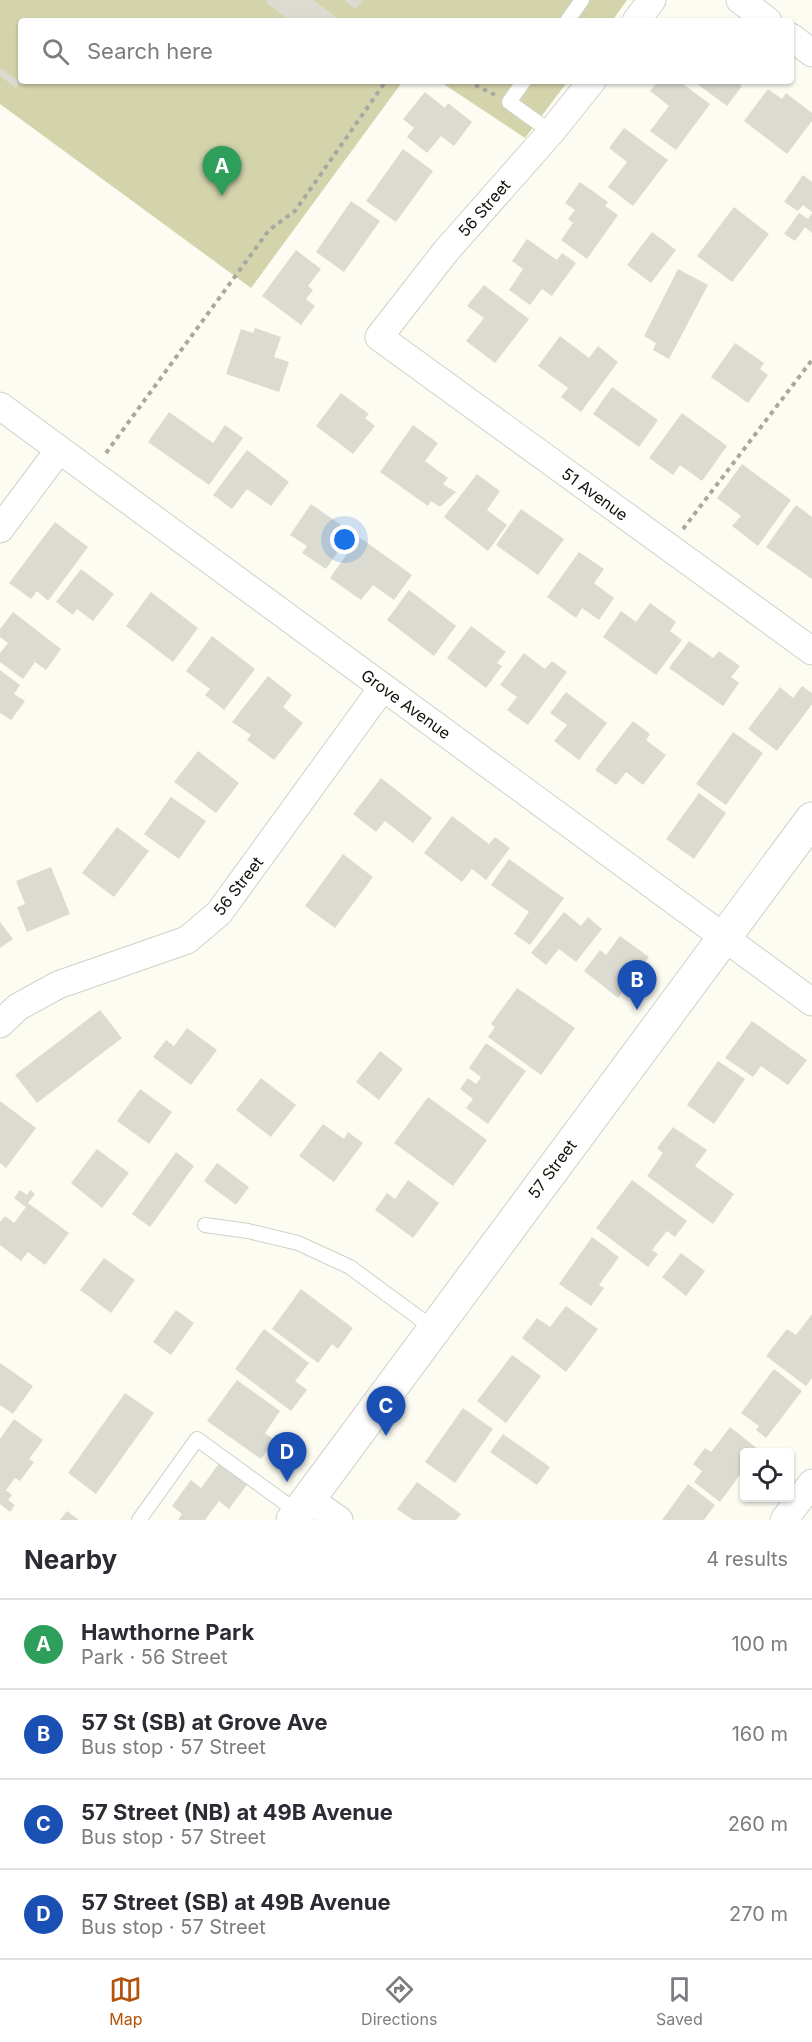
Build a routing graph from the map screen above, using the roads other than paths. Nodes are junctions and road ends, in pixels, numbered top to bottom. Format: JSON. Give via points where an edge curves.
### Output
{"nodes":[{"id":1,"x":582,"y":0,"type":"edge"},
{"id":2,"x":652,"y":0,"type":"edge"},
{"id":3,"x":740,"y":0,"type":"edge"},
{"id":4,"x":569,"y":18,"type":"edge"},
{"id":5,"x":638,"y":18,"type":"edge"},
{"id":6,"x":764,"y":18,"type":"edge"},
{"id":7,"x":794,"y":40,"type":"edge"},
{"id":8,"x":812,"y":53,"type":"edge"},
{"id":9,"x":522,"y":84,"type":"edge"},
{"id":10,"x":590,"y":84,"type":"edge"},
{"id":11,"x":551,"y":132,"type":"junction"},
{"id":12,"x":379,"y":337,"type":"joint"},
{"id":13,"x":0,"y":406,"type":"edge"},
{"id":14,"x":59,"y":450,"type":"junction"},
{"id":15,"x":0,"y":529,"type":"edge"},
{"id":16,"x":812,"y":651,"type":"edge"},
{"id":17,"x":383,"y":687,"type":"junction"},
{"id":18,"x":812,"y":819,"type":"edge"},
{"id":19,"x":724,"y":938,"type":"junction"},
{"id":20,"x":812,"y":1002,"type":"edge"},
{"id":21,"x":0,"y":1024,"type":"edge"},
{"id":22,"x":205,"y":1225,"type":"dead end"},
{"id":23,"x":434,"y":1329,"type":"junction"},
{"id":24,"x":812,"y":1482,"type":"edge"},
{"id":25,"x":300,"y":1511,"type":"edge"},
{"id":26,"x":138,"y":1520,"type":"edge"},
{"id":27,"x":339,"y":1520,"type":"edge"},
{"id":28,"x":784,"y":1520,"type":"edge"}],
"edges":[{"from":1,"to":4,"type":"lane"},
{"from":2,"to":5,"type":"street"},
{"from":3,"to":6,"type":"street"},
{"from":7,"to":8,"type":"street"},
{"from":9,"to":11,"type":"lane","via":[[509,102]]},
{"from":10,"to":11,"type":"street","name":"56 Street"},
{"from":11,"to":12,"type":"street","name":"56 Street","via":[[475,216]]},
{"from":12,"to":16,"type":"street","name":"51 Avenue"},
{"from":13,"to":14,"type":"street","name":"Grove Avenue"},
{"from":14,"to":15,"type":"street"},
{"from":14,"to":17,"type":"street","name":"Grove Avenue"},
{"from":17,"to":19,"type":"street","name":"Grove Avenue"},
{"from":17,"to":21,"type":"street","name":"56 Street","via":[[219,913],[187,940],[58,985],[18,1007]]},
{"from":18,"to":19,"type":"street","name":"57 Street"},
{"from":19,"to":20,"type":"street","name":"Grove Avenue"},
{"from":19,"to":23,"type":"street","name":"57 Street"},
{"from":22,"to":23,"type":"lane","via":[[298,1244],[350,1267]]},
{"from":23,"to":25,"type":"street","name":"57 Street"},
{"from":24,"to":28,"type":"street"},
{"from":25,"to":26,"type":"lane","via":[[197,1439]]},
{"from":25,"to":27,"type":"street"}]}
